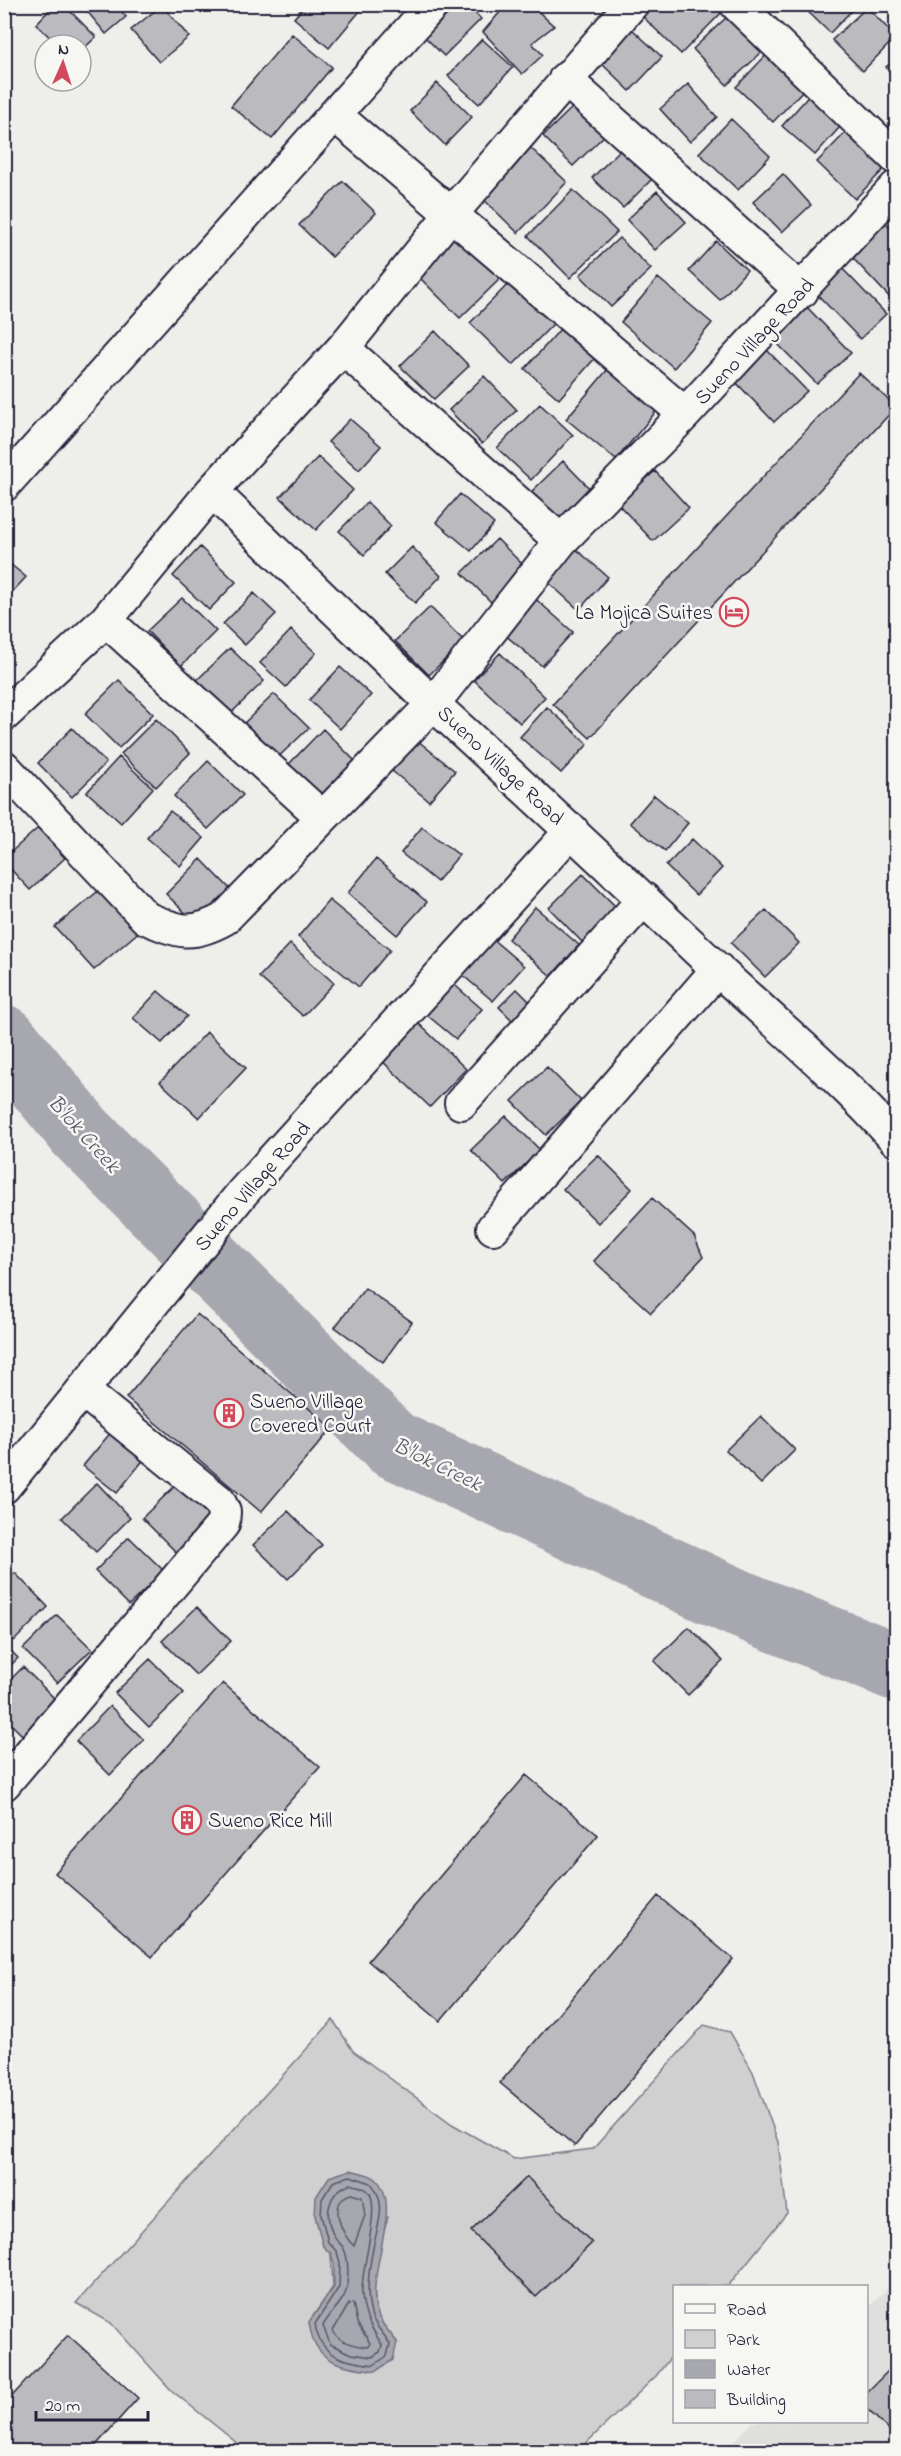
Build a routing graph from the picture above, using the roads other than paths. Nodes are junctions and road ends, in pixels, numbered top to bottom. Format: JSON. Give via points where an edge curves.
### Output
{"nodes":[{"id":1,"x":433,"y":4,"type":"edge"},
{"id":2,"x":632,"y":4,"type":"edge"},
{"id":3,"x":736,"y":4,"type":"edge"},
{"id":4,"x":565,"y":79,"type":"junction"},
{"id":5,"x":335,"y":115,"type":"junction"},
{"id":6,"x":897,"y":158,"type":"edge"},
{"id":7,"x":897,"y":187,"type":"edge"},
{"id":8,"x":452,"y":213,"type":"junction"},
{"id":9,"x":802,"y":291,"type":"junction"},
{"id":10,"x":343,"y":348,"type":"junction"},
{"id":11,"x":685,"y":414,"type":"junction"},
{"id":12,"x":4,"y":485,"type":"edge"},
{"id":13,"x":212,"y":491,"type":"junction"},
{"id":14,"x":561,"y":541,"type":"junction"},
{"id":15,"x":106,"y":620,"type":"junction"},
{"id":16,"x":433,"y":704,"type":"junction"},
{"id":17,"x":4,"y":715,"type":"edge"},
{"id":18,"x":4,"y":767,"type":"edge"},
{"id":19,"x":322,"y":817,"type":"junction"},
{"id":20,"x":572,"y":830,"type":"junction"},
{"id":21,"x":644,"y":899,"type":"junction"},
{"id":22,"x":718,"y":969,"type":"junction"},
{"id":23,"x":461,"y":1102,"type":"dead end"},
{"id":24,"x":897,"y":1140,"type":"edge"},
{"id":25,"x":493,"y":1228,"type":"dead end"},
{"id":26,"x":83,"y":1391,"type":"junction"},
{"id":27,"x":4,"y":1487,"type":"edge"},
{"id":28,"x":4,"y":1784,"type":"edge"}],
"edges":[{"from":1,"to":5,"type":"street"},
{"from":2,"to":4,"type":"street"},
{"from":3,"to":6,"type":"street"},
{"from":4,"to":8,"type":"street"},
{"from":4,"to":9,"type":"street"},
{"from":5,"to":8,"type":"street"},
{"from":5,"to":12,"type":"street"},
{"from":7,"to":9,"type":"street","name":"Sueno Village Road"},
{"from":8,"to":10,"type":"street"},
{"from":8,"to":11,"type":"street"},
{"from":9,"to":11,"type":"street","name":"Sueno Village Road"},
{"from":10,"to":13,"type":"street"},
{"from":10,"to":14,"type":"street"},
{"from":11,"to":14,"type":"street","name":"Sueno Village Road"},
{"from":13,"to":15,"type":"street"},
{"from":13,"to":16,"type":"street"},
{"from":14,"to":16,"type":"street","name":"Sueno Village Road"},
{"from":15,"to":17,"type":"street"},
{"from":15,"to":19,"type":"street"},
{"from":16,"to":19,"type":"street"},
{"from":16,"to":20,"type":"street","name":"Sueno Village Road"},
{"from":18,"to":19,"type":"street","via":[[146,918],[171,929],[197,932],[224,919]]},
{"from":20,"to":21,"type":"street"},
{"from":20,"to":26,"type":"street","name":"Sueno Village Road","via":[[243,1192]]},
{"from":21,"to":22,"type":"street"},
{"from":21,"to":23,"type":"street"},
{"from":22,"to":24,"type":"street","via":[[843,1082]]},
{"from":22,"to":25,"type":"street"},
{"from":26,"to":27,"type":"street","name":"Sueno Village Road"},
{"from":26,"to":28,"type":"street","via":[[219,1501],[224,1512],[222,1524]]}]}
